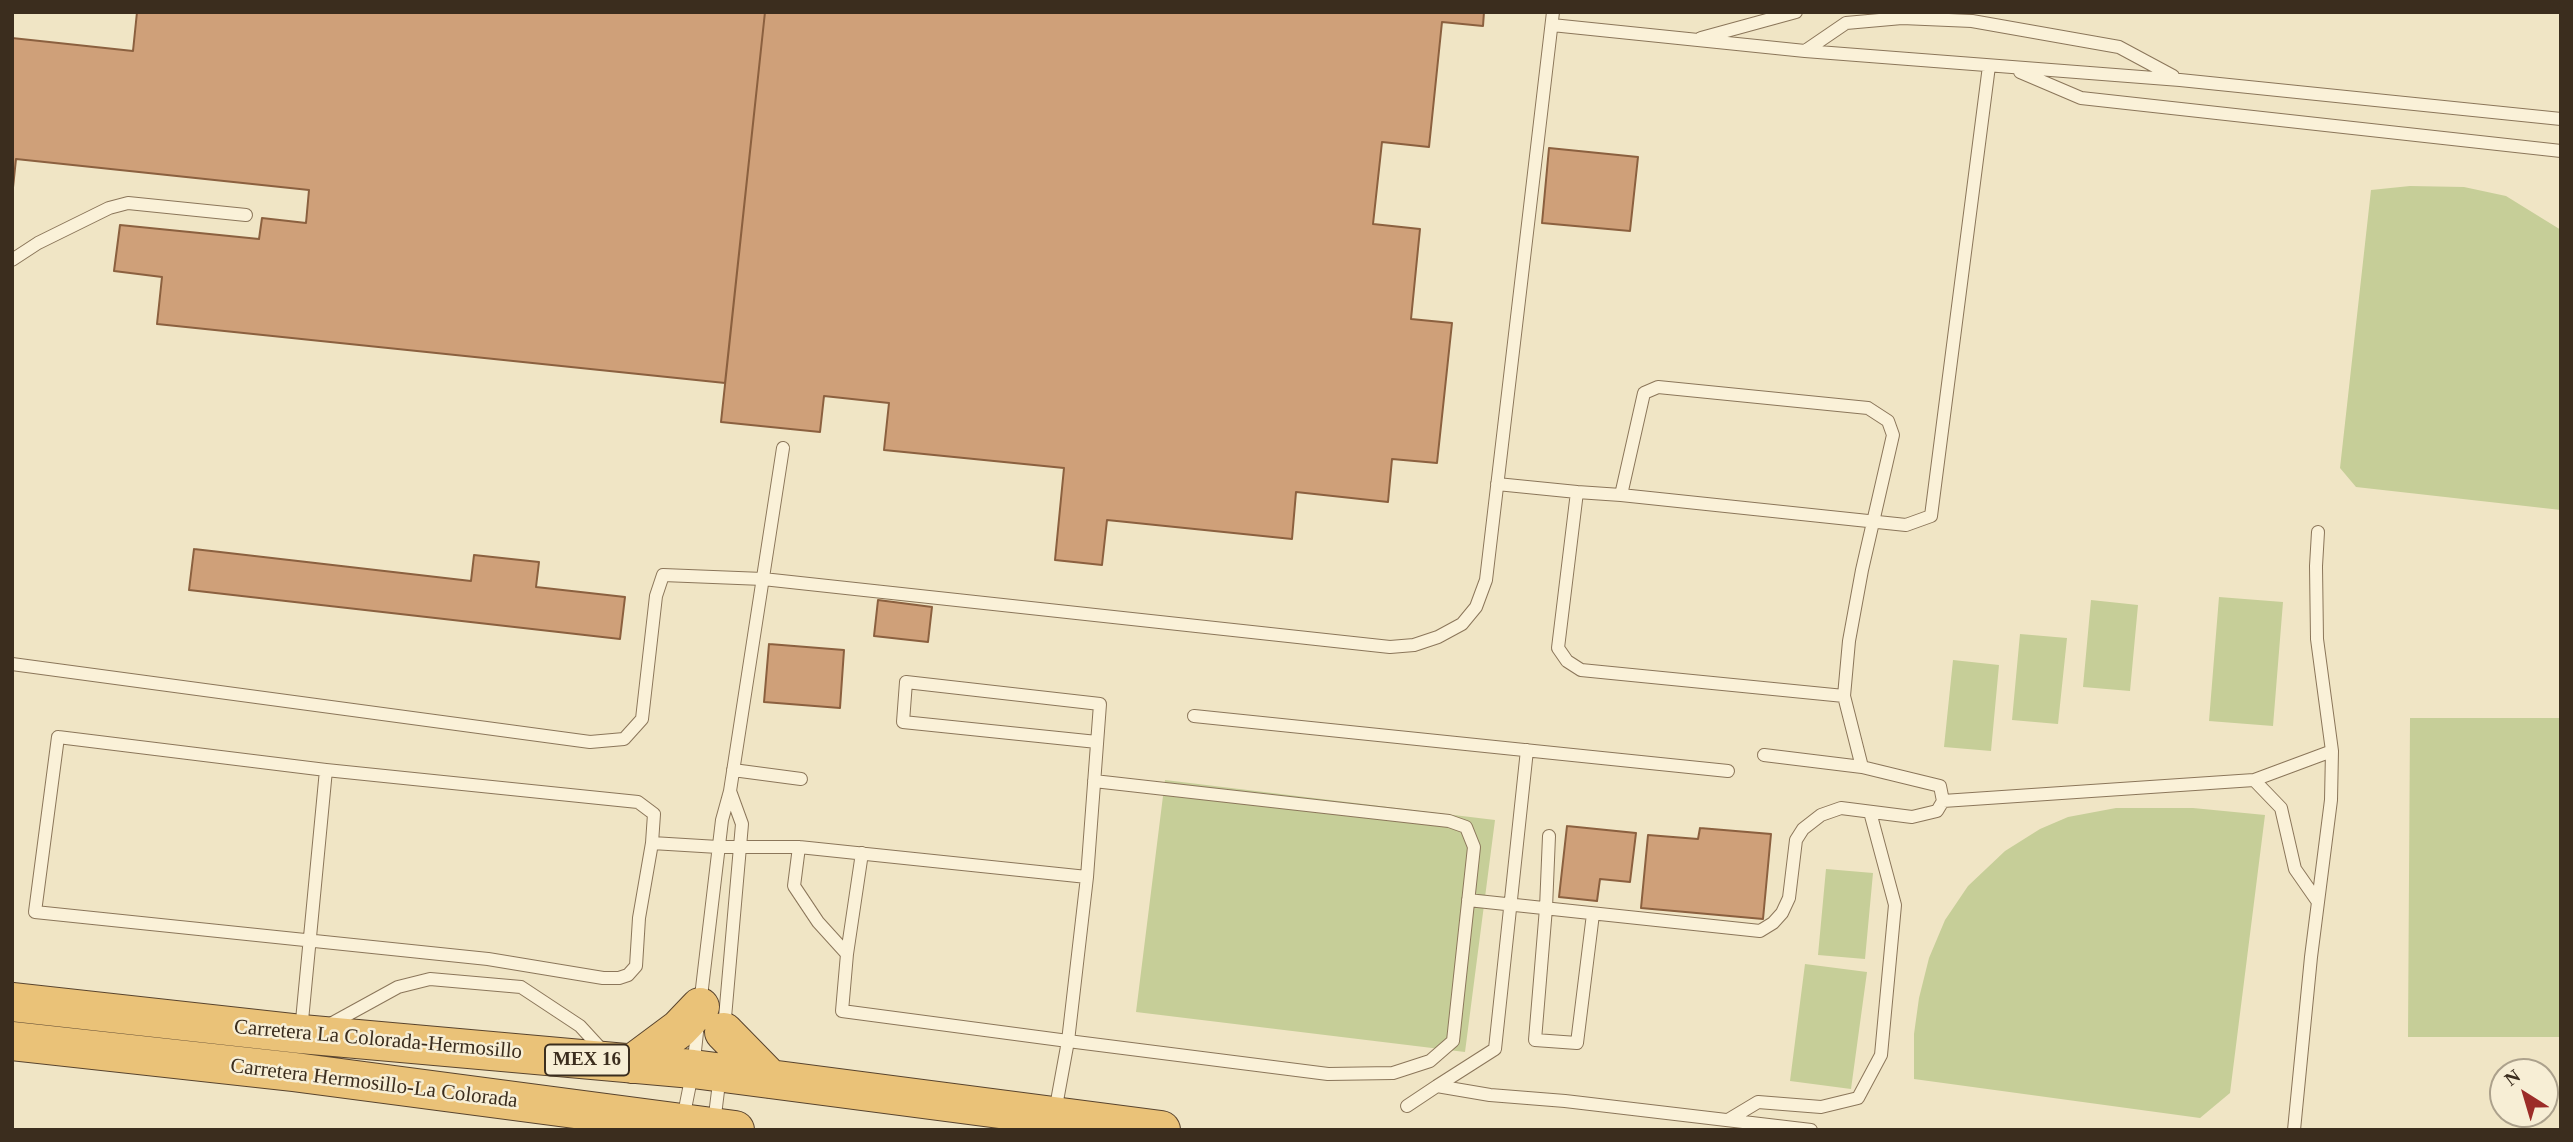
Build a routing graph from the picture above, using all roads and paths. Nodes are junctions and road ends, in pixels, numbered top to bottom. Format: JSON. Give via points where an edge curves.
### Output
{"nodes":[{"id":1,"x":1797,"y":12,"type":"edge"},
{"id":2,"x":1553,"y":19,"type":"edge"},
{"id":3,"x":1690,"y":41,"type":"junction"},
{"id":4,"x":1805,"y":51,"type":"junction"},
{"id":5,"x":1989,"y":66,"type":"junction"},
{"id":6,"x":2010,"y":68,"type":"junction"},
{"id":7,"x":2180,"y":80,"type":"junction"},
{"id":8,"x":2561,"y":118,"type":"edge"},
{"id":9,"x":2561,"y":151,"type":"edge"},
{"id":10,"x":246,"y":215,"type":"dead end"},
{"id":11,"x":12,"y":260,"type":"edge"},
{"id":12,"x":783,"y":448,"type":"dead end"},
{"id":13,"x":1497,"y":484,"type":"junction"},
{"id":14,"x":1577,"y":492,"type":"junction"},
{"id":15,"x":1621,"y":495,"type":"junction"},
{"id":16,"x":1871,"y":520,"type":"junction"},
{"id":17,"x":2318,"y":532,"type":"dead end"},
{"id":18,"x":763,"y":579,"type":"junction"},
{"id":19,"x":12,"y":664,"type":"edge"},
{"id":20,"x":1843,"y":696,"type":"junction"},
{"id":21,"x":1194,"y":716,"type":"dead end"},
{"id":22,"x":1097,"y":742,"type":"junction"},
{"id":23,"x":1527,"y":750,"type":"junction"},
{"id":24,"x":2332,"y":751,"type":"junction"},
{"id":25,"x":1764,"y":755,"type":"dead end"},
{"id":26,"x":1862,"y":767,"type":"junction"},
{"id":27,"x":326,"y":770,"type":"junction"},
{"id":28,"x":733,"y":770,"type":"junction"},
{"id":29,"x":1728,"y":771,"type":"dead end"},
{"id":30,"x":801,"y":779,"type":"dead end"},
{"id":31,"x":2254,"y":780,"type":"junction"},
{"id":32,"x":1094,"y":781,"type":"junction"},
{"id":33,"x":730,"y":791,"type":"junction"},
{"id":34,"x":1943,"y":801,"type":"junction"},
{"id":35,"x":1870,"y":812,"type":"junction"},
{"id":36,"x":1549,"y":836,"type":"dead end"},
{"id":37,"x":652,"y":843,"type":"junction"},
{"id":38,"x":740,"y":846,"type":"junction"},
{"id":39,"x":718,"y":847,"type":"junction"},
{"id":40,"x":799,"y":847,"type":"junction"},
{"id":41,"x":862,"y":853,"type":"junction"},
{"id":42,"x":1087,"y":877,"type":"junction"},
{"id":43,"x":1468,"y":900,"type":"junction"},
{"id":44,"x":2318,"y":902,"type":"junction"},
{"id":45,"x":1512,"y":905,"type":"junction"},
{"id":46,"x":1546,"y":908,"type":"junction"},
{"id":47,"x":1593,"y":914,"type":"junction"},
{"id":48,"x":310,"y":941,"type":"junction"},
{"id":49,"x":847,"y":954,"type":"junction"},
{"id":50,"x":12,"y":1002,"type":"edge"},
{"id":51,"x":12,"y":1041,"type":"edge"},
{"id":52,"x":1068,"y":1041,"type":"junction"},
{"id":53,"x":714,"y":1048,"type":"junction"},
{"id":54,"x":300,"y":1050,"type":"junction"},
{"id":55,"x":622,"y":1063,"type":"junction"},
{"id":56,"x":1437,"y":1086,"type":"junction"},
{"id":57,"x":1407,"y":1106,"type":"dead end"},
{"id":58,"x":1055,"y":1116,"type":"junction"},
{"id":59,"x":1728,"y":1120,"type":"junction"},
{"id":60,"x":711,"y":1127,"type":"edge"},
{"id":61,"x":1161,"y":1130,"type":"edge"},
{"id":62,"x":1811,"y":1130,"type":"edge"},
{"id":63,"x":2294,"y":1130,"type":"edge"}],
"edges":[{"from":1,"to":3,"type":"lane"},
{"from":2,"to":3,"type":"lane"},
{"from":2,"to":13,"type":"lane"},
{"from":3,"to":4,"type":"lane"},
{"from":4,"to":5,"type":"lane"},
{"from":4,"to":7,"type":"lane","via":[[1846,23],[1902,18],[1972,22],[2119,47]]},
{"from":5,"to":6,"type":"lane"},
{"from":5,"to":16,"type":"lane","via":[[1931,516],[1906,525]]},
{"from":6,"to":7,"type":"lane"},
{"from":6,"to":9,"type":"lane","via":[[2081,97]]},
{"from":7,"to":8,"type":"lane"},
{"from":10,"to":11,"type":"lane","via":[[128,203],[37,243]]},
{"from":12,"to":18,"type":"lane"},
{"from":13,"to":14,"type":"lane"},
{"from":13,"to":18,"type":"lane","via":[[1486,580],[1476,607],[1462,624],[1413,645],[1390,647]]},
{"from":14,"to":15,"type":"lane"},
{"from":14,"to":20,"type":"lane","via":[[1558,648],[1567,661],[1581,670]]},
{"from":15,"to":16,"type":"lane"},
{"from":15,"to":16,"type":"lane","via":[[1644,393],[1658,387],[1868,408],[1888,421],[1892,435]]},
{"from":16,"to":20,"type":"lane"},
{"from":17,"to":24,"type":"lane","via":[[2317,639]]},
{"from":18,"to":19,"type":"lane","via":[[663,575],[656,596],[642,719],[624,739],[590,742]]},
{"from":18,"to":28,"type":"lane"},
{"from":20,"to":26,"type":"lane"},
{"from":21,"to":23,"type":"lane"},
{"from":22,"to":22,"type":"lane","via":[[1100,704],[906,682],[903,722]]},
{"from":22,"to":32,"type":"lane"},
{"from":23,"to":29,"type":"lane"},
{"from":23,"to":45,"type":"lane"},
{"from":24,"to":31,"type":"lane"},
{"from":24,"to":44,"type":"lane","via":[[2331,800]]},
{"from":25,"to":26,"type":"lane"},
{"from":26,"to":34,"type":"lane","via":[[1940,786]]},
{"from":27,"to":37,"type":"lane","via":[[638,802],[654,814]]},
{"from":27,"to":48,"type":"lane"},
{"from":27,"to":48,"type":"lane","via":[[58,737],[35,912]]},
{"from":28,"to":30,"type":"lane"},
{"from":28,"to":33,"type":"lane"},
{"from":31,"to":34,"type":"lane"},
{"from":31,"to":44,"type":"lane","via":[[2281,808],[2295,869]]},
{"from":32,"to":42,"type":"lane"},
{"from":32,"to":43,"type":"lane","via":[[1449,821],[1466,827],[1474,847]]},
{"from":33,"to":38,"type":"lane","via":[[742,824]]},
{"from":33,"to":39,"type":"lane"},
{"from":34,"to":35,"type":"lane","via":[[1937,811],[1912,817]]},
{"from":35,"to":47,"type":"lane","via":[[1841,808],[1821,814],[1803,829],[1796,840],[1789,898],[1773,923],[1760,931]]},
{"from":35,"to":59,"type":"lane","via":[[1895,905],[1881,1055],[1858,1098],[1821,1107],[1758,1102]]},
{"from":36,"to":46,"type":"lane"},
{"from":37,"to":39,"type":"lane"},
{"from":37,"to":48,"type":"lane","via":[[636,967],[619,978]]},
{"from":38,"to":39,"type":"lane"},
{"from":38,"to":40,"type":"lane"},
{"from":38,"to":53,"type":"lane"},
{"from":39,"to":53,"type":"lane"},
{"from":40,"to":41,"type":"lane"},
{"from":40,"to":49,"type":"lane","via":[[794,886]]},
{"from":41,"to":42,"type":"lane"},
{"from":41,"to":49,"type":"lane"},
{"from":42,"to":52,"type":"lane"},
{"from":43,"to":45,"type":"lane"},
{"from":43,"to":52,"type":"lane","via":[[1453,1041],[1430,1061],[1393,1073],[1328,1074]]},
{"from":44,"to":63,"type":"lane"},
{"from":45,"to":46,"type":"lane"},
{"from":45,"to":56,"type":"lane","via":[[1495,1049]]},
{"from":46,"to":47,"type":"lane"},
{"from":46,"to":47,"type":"lane","via":[[1535,1040],[1577,1043]]},
{"from":48,"to":54,"type":"lane"},
{"from":49,"to":52,"type":"lane","via":[[842,1011]]},
{"from":50,"to":54,"type":"highway","name":"Carretera La Colorada-Hermosillo","number":"MEX 16"},
{"from":51,"to":54,"type":"highway","name":"Carretera Hermosillo-La Colorada","number":"MEX 16"},
{"from":52,"to":58,"type":"lane"},
{"from":53,"to":55,"type":"highway","name":"Carretera La Colorada-Hermosillo","number":"MEX 16"},
{"from":53,"to":55,"type":"highway","via":[[679,1029]]},
{"from":53,"to":58,"type":"highway","name":"Carretera La Colorada-Hermosillo","number":"MEX 16","via":[[770,1079]]},
{"from":53,"to":60,"type":"lane"},
{"from":53,"to":60,"type":"lane"},
{"from":54,"to":55,"type":"highway","name":"Carretera La Colorada-Hermosillo","number":"MEX 16"},
{"from":54,"to":55,"type":"lane","via":[[398,987],[430,979],[522,987],[580,1026]]},
{"from":54,"to":60,"type":"highway","name":"Carretera Hermosillo-La Colorada","number":"MEX 16"},
{"from":56,"to":57,"type":"lane"},
{"from":56,"to":59,"type":"lane"},
{"from":58,"to":61,"type":"highway","name":"Carretera La Colorada-Hermosillo","number":"MEX 16"},
{"from":59,"to":62,"type":"lane"}]}
